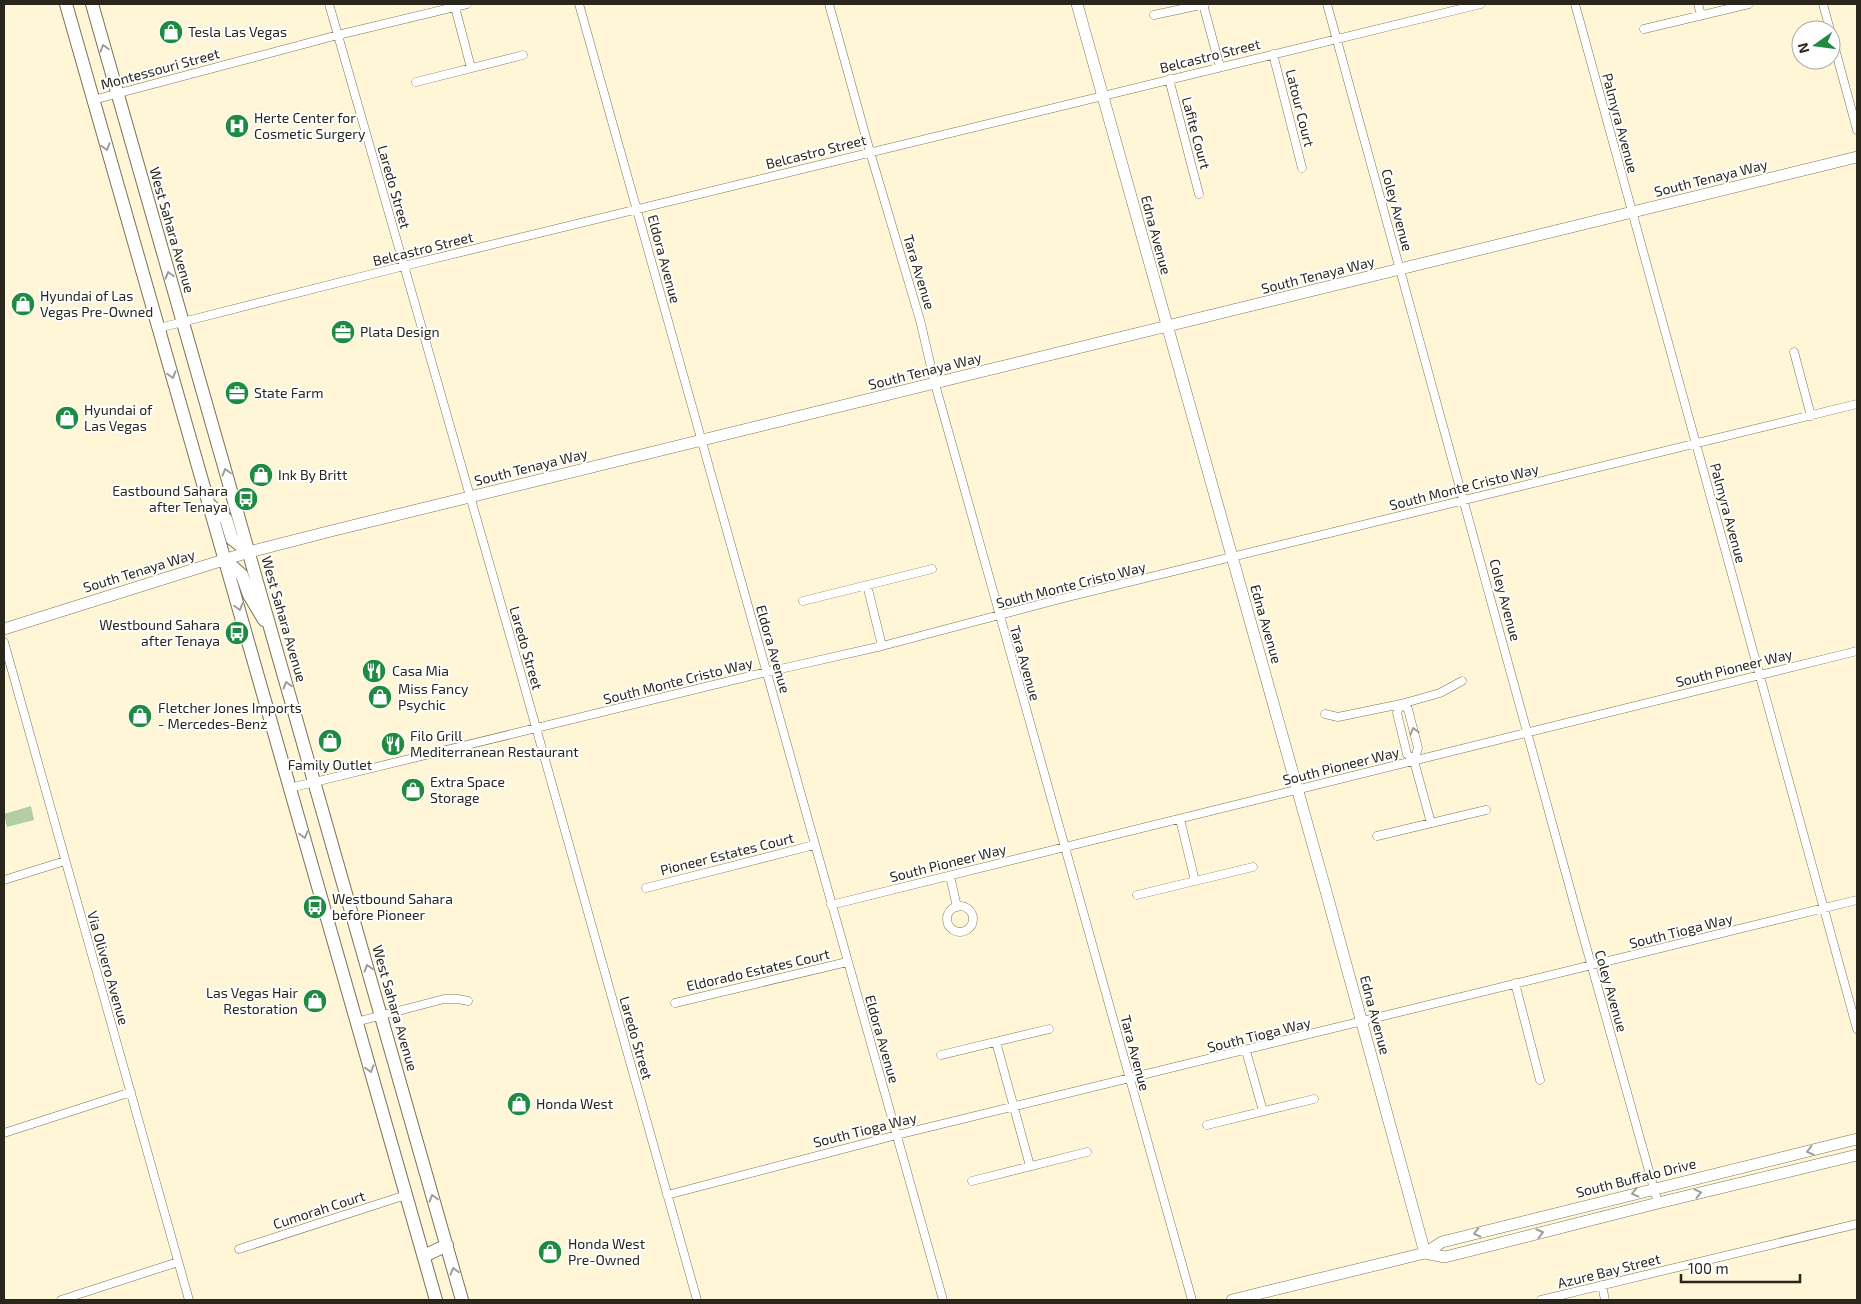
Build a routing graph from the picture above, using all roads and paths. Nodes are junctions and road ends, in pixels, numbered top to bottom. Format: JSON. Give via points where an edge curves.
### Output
{"nodes":[{"id":1,"x":66,"y":4,"type":"edge"},
{"id":2,"x":92,"y":4,"type":"edge"},
{"id":3,"x":329,"y":4,"type":"edge"},
{"id":4,"x":467,"y":4,"type":"edge"},
{"id":5,"x":579,"y":4,"type":"edge"},
{"id":6,"x":829,"y":4,"type":"edge"},
{"id":7,"x":1077,"y":4,"type":"edge"},
{"id":8,"x":1204,"y":4,"type":"edge"},
{"id":9,"x":1327,"y":4,"type":"edge"},
{"id":10,"x":1481,"y":4,"type":"edge"},
{"id":11,"x":1575,"y":4,"type":"edge"},
{"id":12,"x":1698,"y":4,"type":"edge"},
{"id":13,"x":1749,"y":4,"type":"edge"},
{"id":14,"x":1823,"y":4,"type":"edge"},
{"id":15,"x":455,"y":6,"type":"junction"},
{"id":16,"x":1154,"y":15,"type":"dead end"},
{"id":17,"x":1701,"y":15,"type":"junction"},
{"id":18,"x":1827,"y":20,"type":"edge"},
{"id":19,"x":1644,"y":29,"type":"dead end"},
{"id":20,"x":338,"y":35,"type":"junction"},
{"id":21,"x":1336,"y":38,"type":"junction"},
{"id":22,"x":1273,"y":54,"type":"junction"},
{"id":23,"x":523,"y":55,"type":"dead end"},
{"id":24,"x":1220,"y":67,"type":"junction"},
{"id":25,"x":471,"y":68,"type":"junction"},
{"id":26,"x":1841,"y":70,"type":"edge"},
{"id":27,"x":1169,"y":79,"type":"junction"},
{"id":28,"x":416,"y":82,"type":"dead end"},
{"id":29,"x":117,"y":93,"type":"junction"},
{"id":30,"x":1103,"y":95,"type":"junction"},
{"id":31,"x":93,"y":100,"type":"junction"},
{"id":32,"x":1857,"y":130,"type":"edge"},
{"id":33,"x":870,"y":152,"type":"junction"},
{"id":34,"x":1857,"y":157,"type":"edge"},
{"id":35,"x":1302,"y":168,"type":"dead end"},
{"id":36,"x":1200,"y":194,"type":"dead end"},
{"id":37,"x":637,"y":209,"type":"junction"},
{"id":38,"x":1632,"y":213,"type":"junction"},
{"id":39,"x":404,"y":266,"type":"junction"},
{"id":40,"x":1400,"y":270,"type":"junction"},
{"id":41,"x":183,"y":322,"type":"junction"},
{"id":42,"x":1166,"y":327,"type":"junction"},
{"id":43,"x":159,"y":328,"type":"junction"},
{"id":44,"x":1794,"y":352,"type":"dead end"},
{"id":45,"x":934,"y":384,"type":"junction"},
{"id":46,"x":1857,"y":404,"type":"edge"},
{"id":47,"x":1811,"y":416,"type":"junction"},
{"id":48,"x":702,"y":441,"type":"junction"},
{"id":49,"x":1696,"y":444,"type":"junction"},
{"id":50,"x":470,"y":498,"type":"junction"},
{"id":51,"x":1464,"y":500,"type":"junction"},
{"id":52,"x":209,"y":504,"type":"junction"},
{"id":53,"x":249,"y":552,"type":"junction"},
{"id":54,"x":1232,"y":558,"type":"junction"},
{"id":55,"x":225,"y":560,"type":"junction"},
{"id":56,"x":932,"y":569,"type":"dead end"},
{"id":57,"x":867,"y":585,"type":"junction"},
{"id":58,"x":802,"y":601,"type":"dead end"},
{"id":59,"x":999,"y":616,"type":"junction"},
{"id":60,"x":4,"y":629,"type":"edge"},
{"id":61,"x":272,"y":633,"type":"junction"},
{"id":62,"x":4,"y":642,"type":"edge"},
{"id":63,"x":882,"y":646,"type":"junction"},
{"id":64,"x":1857,"y":651,"type":"edge"},
{"id":65,"x":767,"y":672,"type":"junction"},
{"id":66,"x":1760,"y":675,"type":"junction"},
{"id":67,"x":1462,"y":681,"type":"dead end"},
{"id":68,"x":1401,"y":704,"type":"junction"},
{"id":69,"x":1325,"y":714,"type":"dead end"},
{"id":70,"x":536,"y":729,"type":"junction"},
{"id":71,"x":1528,"y":732,"type":"junction"},
{"id":72,"x":1414,"y":761,"type":"junction"},
{"id":73,"x":315,"y":782,"type":"junction"},
{"id":74,"x":290,"y":788,"type":"junction"},
{"id":75,"x":1297,"y":790,"type":"junction"},
{"id":76,"x":1486,"y":810,"type":"dead end"},
{"id":77,"x":1180,"y":818,"type":"junction"},
{"id":78,"x":1431,"y":823,"type":"junction"},
{"id":79,"x":1377,"y":836,"type":"dead end"},
{"id":80,"x":814,"y":845,"type":"junction"},
{"id":81,"x":1064,"y":847,"type":"junction"},
{"id":82,"x":66,"y":861,"type":"junction"},
{"id":83,"x":1253,"y":866,"type":"dead end"},
{"id":84,"x":950,"y":876,"type":"junction"},
{"id":85,"x":4,"y":880,"type":"edge"},
{"id":86,"x":1195,"y":880,"type":"junction"},
{"id":87,"x":646,"y":888,"type":"dead end"},
{"id":88,"x":1137,"y":895,"type":"dead end"},
{"id":89,"x":1857,"y":900,"type":"edge"},
{"id":90,"x":831,"y":905,"type":"junction"},
{"id":91,"x":957,"y":907,"type":"dead end"},
{"id":92,"x":1824,"y":908,"type":"junction"},
{"id":93,"x":847,"y":962,"type":"junction"},
{"id":94,"x":1591,"y":965,"type":"junction"},
{"id":95,"x":1515,"y":983,"type":"junction"},
{"id":96,"x":468,"y":1001,"type":"dead end"},
{"id":97,"x":675,"y":1003,"type":"dead end"},
{"id":98,"x":381,"y":1015,"type":"junction"},
{"id":99,"x":356,"y":1022,"type":"junction"},
{"id":100,"x":1361,"y":1023,"type":"junction"},
{"id":101,"x":1049,"y":1029,"type":"dead end"},
{"id":102,"x":1857,"y":1029,"type":"edge"},
{"id":103,"x":996,"y":1042,"type":"junction"},
{"id":104,"x":1246,"y":1051,"type":"junction"},
{"id":105,"x":941,"y":1055,"type":"dead end"},
{"id":106,"x":1129,"y":1079,"type":"junction"},
{"id":107,"x":1540,"y":1080,"type":"dead end"},
{"id":108,"x":131,"y":1092,"type":"junction"},
{"id":109,"x":1314,"y":1099,"type":"dead end"},
{"id":110,"x":1014,"y":1107,"type":"junction"},
{"id":111,"x":1262,"y":1111,"type":"junction"},
{"id":112,"x":1207,"y":1125,"type":"dead end"},
{"id":113,"x":4,"y":1133,"type":"edge"},
{"id":114,"x":897,"y":1136,"type":"junction"},
{"id":115,"x":1857,"y":1139,"type":"edge"},
{"id":116,"x":1087,"y":1152,"type":"dead end"},
{"id":117,"x":1857,"y":1155,"type":"edge"},
{"id":118,"x":1030,"y":1166,"type":"junction"},
{"id":119,"x":972,"y":1181,"type":"dead end"},
{"id":120,"x":1654,"y":1189,"type":"junction"},
{"id":121,"x":406,"y":1195,"type":"junction"},
{"id":122,"x":667,"y":1195,"type":"junction"},
{"id":123,"x":1658,"y":1203,"type":"junction"},
{"id":124,"x":1857,"y":1224,"type":"edge"},
{"id":125,"x":447,"y":1245,"type":"junction"},
{"id":126,"x":239,"y":1249,"type":"dead end"},
{"id":127,"x":1425,"y":1253,"type":"junction"},
{"id":128,"x":424,"y":1256,"type":"junction"},
{"id":129,"x":178,"y":1262,"type":"junction"},
{"id":130,"x":1602,"y":1285,"type":"junction"},
{"id":131,"x":61,"y":1300,"type":"edge"},
{"id":132,"x":189,"y":1300,"type":"edge"},
{"id":133,"x":436,"y":1300,"type":"edge"},
{"id":134,"x":462,"y":1300,"type":"edge"},
{"id":135,"x":697,"y":1300,"type":"edge"},
{"id":136,"x":943,"y":1300,"type":"edge"},
{"id":137,"x":1192,"y":1300,"type":"edge"},
{"id":138,"x":1232,"y":1300,"type":"edge"},
{"id":139,"x":1541,"y":1300,"type":"edge"},
{"id":140,"x":1605,"y":1300,"type":"edge"}],
"edges":[{"from":1,"to":31,"type":"main road"},
{"from":29,"to":2,"type":"main road","name":"West Sahara Avenue","one_way":true},
{"from":3,"to":20,"type":"street","name":"Laredo Street"},
{"from":4,"to":15,"type":"street","name":"Montessouri Street"},
{"from":5,"to":37,"type":"street","name":"Eldora Avenue"},
{"from":6,"to":33,"type":"street","name":"Tara Avenue"},
{"from":7,"to":30,"type":"street","name":"Edna Avenue"},
{"from":8,"to":16,"type":"street"},
{"from":8,"to":24,"type":"street"},
{"from":9,"to":21,"type":"street","name":"Coley Avenue"},
{"from":10,"to":21,"type":"street","name":"Belcastro Street"},
{"from":11,"to":38,"type":"street","name":"Palmyra Avenue"},
{"from":12,"to":17,"type":"street"},
{"from":13,"to":17,"type":"street"},
{"from":14,"to":18,"type":"street"},
{"from":15,"to":20,"type":"street","name":"Montessouri Street"},
{"from":15,"to":25,"type":"street"},
{"from":17,"to":19,"type":"street"},
{"from":20,"to":29,"type":"street","name":"Montessouri Street"},
{"from":20,"to":39,"type":"street","name":"Laredo Street"},
{"from":21,"to":22,"type":"street","name":"Belcastro Street"},
{"from":21,"to":40,"type":"street","name":"Coley Avenue"},
{"from":22,"to":24,"type":"street","name":"Belcastro Street"},
{"from":22,"to":35,"type":"street","name":"Latour Court"},
{"from":23,"to":25,"type":"street"},
{"from":24,"to":27,"type":"street","name":"Belcastro Street"},
{"from":25,"to":28,"type":"street"},
{"from":26,"to":32,"type":"street"},
{"from":27,"to":30,"type":"street","name":"Belcastro Street"},
{"from":27,"to":36,"type":"street","name":"Lafite Court"},
{"from":29,"to":31,"type":"street","name":"Montessouri Street"},
{"from":41,"to":29,"type":"main road","name":"West Sahara Avenue","one_way":true},
{"from":30,"to":33,"type":"street","name":"Belcastro Street"},
{"from":30,"to":42,"type":"street","name":"Edna Avenue"},
{"from":31,"to":43,"type":"main road","one_way":true},
{"from":33,"to":37,"type":"street","name":"Belcastro Street"},
{"from":33,"to":45,"type":"street","name":"Tara Avenue","via":[[920,320]]},
{"from":34,"to":38,"type":"street","name":"South Tenaya Way"},
{"from":37,"to":39,"type":"street","name":"Belcastro Street"},
{"from":37,"to":48,"type":"street","name":"Eldora Avenue"},
{"from":38,"to":40,"type":"street","name":"South Tenaya Way"},
{"from":38,"to":49,"type":"street","name":"Palmyra Avenue"},
{"from":39,"to":41,"type":"street","name":"Belcastro Street"},
{"from":39,"to":50,"type":"street","name":"Laredo Street"},
{"from":40,"to":42,"type":"street","name":"South Tenaya Way"},
{"from":40,"to":51,"type":"street","name":"Coley Avenue"},
{"from":41,"to":43,"type":"street","name":"Belcastro Street"},
{"from":53,"to":41,"type":"main road","name":"West Sahara Avenue","one_way":true},
{"from":42,"to":45,"type":"street","name":"South Tenaya Way"},
{"from":42,"to":54,"type":"street","name":"Edna Avenue"},
{"from":43,"to":52,"type":"main road","one_way":true},
{"from":44,"to":47,"type":"street"},
{"from":45,"to":48,"type":"street","name":"South Tenaya Way"},
{"from":45,"to":59,"type":"street","name":"Tara Avenue"},
{"from":46,"to":47,"type":"street","name":"South Monte Cristo Way"},
{"from":47,"to":49,"type":"street","name":"South Monte Cristo Way"},
{"from":48,"to":50,"type":"street","name":"South Tenaya Way"},
{"from":48,"to":65,"type":"street","name":"Eldora Avenue"},
{"from":49,"to":51,"type":"street","name":"South Monte Cristo Way"},
{"from":49,"to":66,"type":"street","name":"Palmyra Avenue"},
{"from":50,"to":53,"type":"street","name":"South Tenaya Way"},
{"from":50,"to":70,"type":"street","name":"Laredo Street"},
{"from":51,"to":54,"type":"street","name":"South Monte Cristo Way"},
{"from":51,"to":71,"type":"street","name":"Coley Avenue"},
{"from":52,"to":53,"type":"main road","via":[[226,519],[232,539]]},
{"from":52,"to":55,"type":"main road"},
{"from":53,"to":55,"type":"street","name":"South Tenaya Way"},
{"from":53,"to":61,"type":"main road","name":"West Sahara Avenue"},
{"from":54,"to":59,"type":"street","name":"South Monte Cristo Way"},
{"from":54,"to":75,"type":"street","name":"Edna Avenue"},
{"from":55,"to":60,"type":"street","name":"South Tenaya Way"},
{"from":55,"to":61,"type":"main road","via":[[242,575],[248,595]]},
{"from":55,"to":74,"type":"main road","one_way":true},
{"from":56,"to":57,"type":"street"},
{"from":57,"to":58,"type":"street"},
{"from":57,"to":63,"type":"street"},
{"from":59,"to":63,"type":"street","name":"South Monte Cristo Way"},
{"from":59,"to":81,"type":"street","name":"Tara Avenue"},
{"from":73,"to":61,"type":"main road","name":"West Sahara Avenue","one_way":true},
{"from":62,"to":82,"type":"street","name":"Via Olivero Avenue"},
{"from":63,"to":65,"type":"street","name":"South Monte Cristo Way"},
{"from":64,"to":66,"type":"street","name":"South Pioneer Way"},
{"from":65,"to":70,"type":"street","name":"South Monte Cristo Way"},
{"from":65,"to":80,"type":"street","name":"Eldora Avenue"},
{"from":66,"to":71,"type":"street","name":"South Pioneer Way"},
{"from":66,"to":92,"type":"street","name":"Palmyra Avenue"},
{"from":67,"to":68,"type":"street","via":[[1440,693]]},
{"from":68,"to":69,"type":"street","via":[[1338,718]]},
{"from":68,"to":72,"type":"street","via":[[1398,712],[1407,754]]},
{"from":72,"to":68,"type":"street","one_way":true,"via":[[1418,748],[1408,709]]},
{"from":70,"to":73,"type":"street","name":"South Monte Cristo Way"},
{"from":70,"to":122,"type":"street","name":"Laredo Street"},
{"from":71,"to":72,"type":"street","name":"South Pioneer Way"},
{"from":71,"to":94,"type":"street","name":"Coley Avenue"},
{"from":72,"to":75,"type":"street","name":"South Pioneer Way"},
{"from":72,"to":78,"type":"street"},
{"from":73,"to":74,"type":"street","name":"South Monte Cristo Way"},
{"from":98,"to":73,"type":"main road","name":"West Sahara Avenue","one_way":true},
{"from":74,"to":99,"type":"main road","one_way":true},
{"from":75,"to":77,"type":"street","name":"South Pioneer Way"},
{"from":75,"to":100,"type":"street","name":"Edna Avenue"},
{"from":76,"to":78,"type":"street"},
{"from":77,"to":81,"type":"street","name":"South Pioneer Way"},
{"from":77,"to":86,"type":"street"},
{"from":78,"to":79,"type":"street"},
{"from":80,"to":87,"type":"street","name":"Pioneer Estates Court"},
{"from":80,"to":90,"type":"street","name":"Eldora Avenue"},
{"from":81,"to":84,"type":"street","name":"South Pioneer Way"},
{"from":81,"to":106,"type":"street","name":"Tara Avenue"},
{"from":82,"to":85,"type":"street"},
{"from":82,"to":108,"type":"street","name":"Via Olivero Avenue"},
{"from":83,"to":86,"type":"street"},
{"from":84,"to":90,"type":"street","name":"South Pioneer Way"},
{"from":84,"to":91,"type":"street"},
{"from":86,"to":88,"type":"street"},
{"from":89,"to":92,"type":"street","name":"South Tioga Way"},
{"from":90,"to":93,"type":"street","name":"Eldora Avenue"},
{"from":92,"to":94,"type":"street","name":"South Tioga Way"},
{"from":92,"to":102,"type":"street","name":"Palmyra Avenue"},
{"from":93,"to":97,"type":"street","name":"Eldorado Estates Court"},
{"from":93,"to":114,"type":"street","name":"Eldora Avenue"},
{"from":94,"to":95,"type":"street","name":"South Tioga Way"},
{"from":94,"to":120,"type":"street","name":"Coley Avenue"},
{"from":95,"to":100,"type":"street","name":"South Tioga Way"},
{"from":95,"to":107,"type":"street"},
{"from":96,"to":98,"type":"street","via":[[444,999]]},
{"from":98,"to":99,"type":"street"},
{"from":125,"to":98,"type":"main road","name":"West Sahara Avenue","one_way":true},
{"from":99,"to":121,"type":"main road","one_way":true},
{"from":100,"to":104,"type":"street","name":"South Tioga Way"},
{"from":100,"to":127,"type":"street","name":"Edna Avenue"},
{"from":101,"to":103,"type":"street"},
{"from":103,"to":105,"type":"street"},
{"from":103,"to":110,"type":"street"},
{"from":104,"to":106,"type":"street","name":"South Tioga Way"},
{"from":104,"to":111,"type":"street"},
{"from":106,"to":110,"type":"street","name":"South Tioga Way"},
{"from":106,"to":137,"type":"street","name":"Tara Avenue"},
{"from":108,"to":113,"type":"street"},
{"from":108,"to":129,"type":"street","name":"Via Olivero Avenue"},
{"from":109,"to":111,"type":"street"},
{"from":110,"to":114,"type":"street","name":"South Tioga Way"},
{"from":110,"to":118,"type":"street"},
{"from":111,"to":112,"type":"street"},
{"from":114,"to":122,"type":"street","name":"South Tioga Way"},
{"from":114,"to":136,"type":"street","name":"Eldora Avenue"},
{"from":115,"to":120,"type":"street","name":"South Buffalo Drive","one_way":true},
{"from":116,"to":118,"type":"street"},
{"from":123,"to":117,"type":"street","name":"South Buffalo Drive","one_way":true},
{"from":118,"to":119,"type":"street"},
{"from":120,"to":123,"type":"street","name":"Coley Avenue"},
{"from":120,"to":127,"type":"street","name":"South Buffalo Drive","one_way":true,"via":[[1442,1242]]},
{"from":121,"to":126,"type":"street","name":"Cumorah Court"},
{"from":121,"to":128,"type":"main road"},
{"from":122,"to":135,"type":"street","name":"Laredo Street"},
{"from":127,"to":123,"type":"street","name":"South Buffalo Drive","one_way":true,"via":[[1445,1257]]},
{"from":124,"to":130,"type":"street","name":"Azure Bay Street"},
{"from":125,"to":128,"type":"main road"},
{"from":134,"to":125,"type":"main road","name":"West Sahara Avenue","one_way":true},
{"from":127,"to":138,"type":"street","name":"South Buffalo Drive"},
{"from":128,"to":133,"type":"main road"},
{"from":129,"to":131,"type":"street"},
{"from":129,"to":132,"type":"street","name":"Via Olivero Avenue"},
{"from":130,"to":139,"type":"street","name":"Azure Bay Street"},
{"from":130,"to":140,"type":"street"}]}
